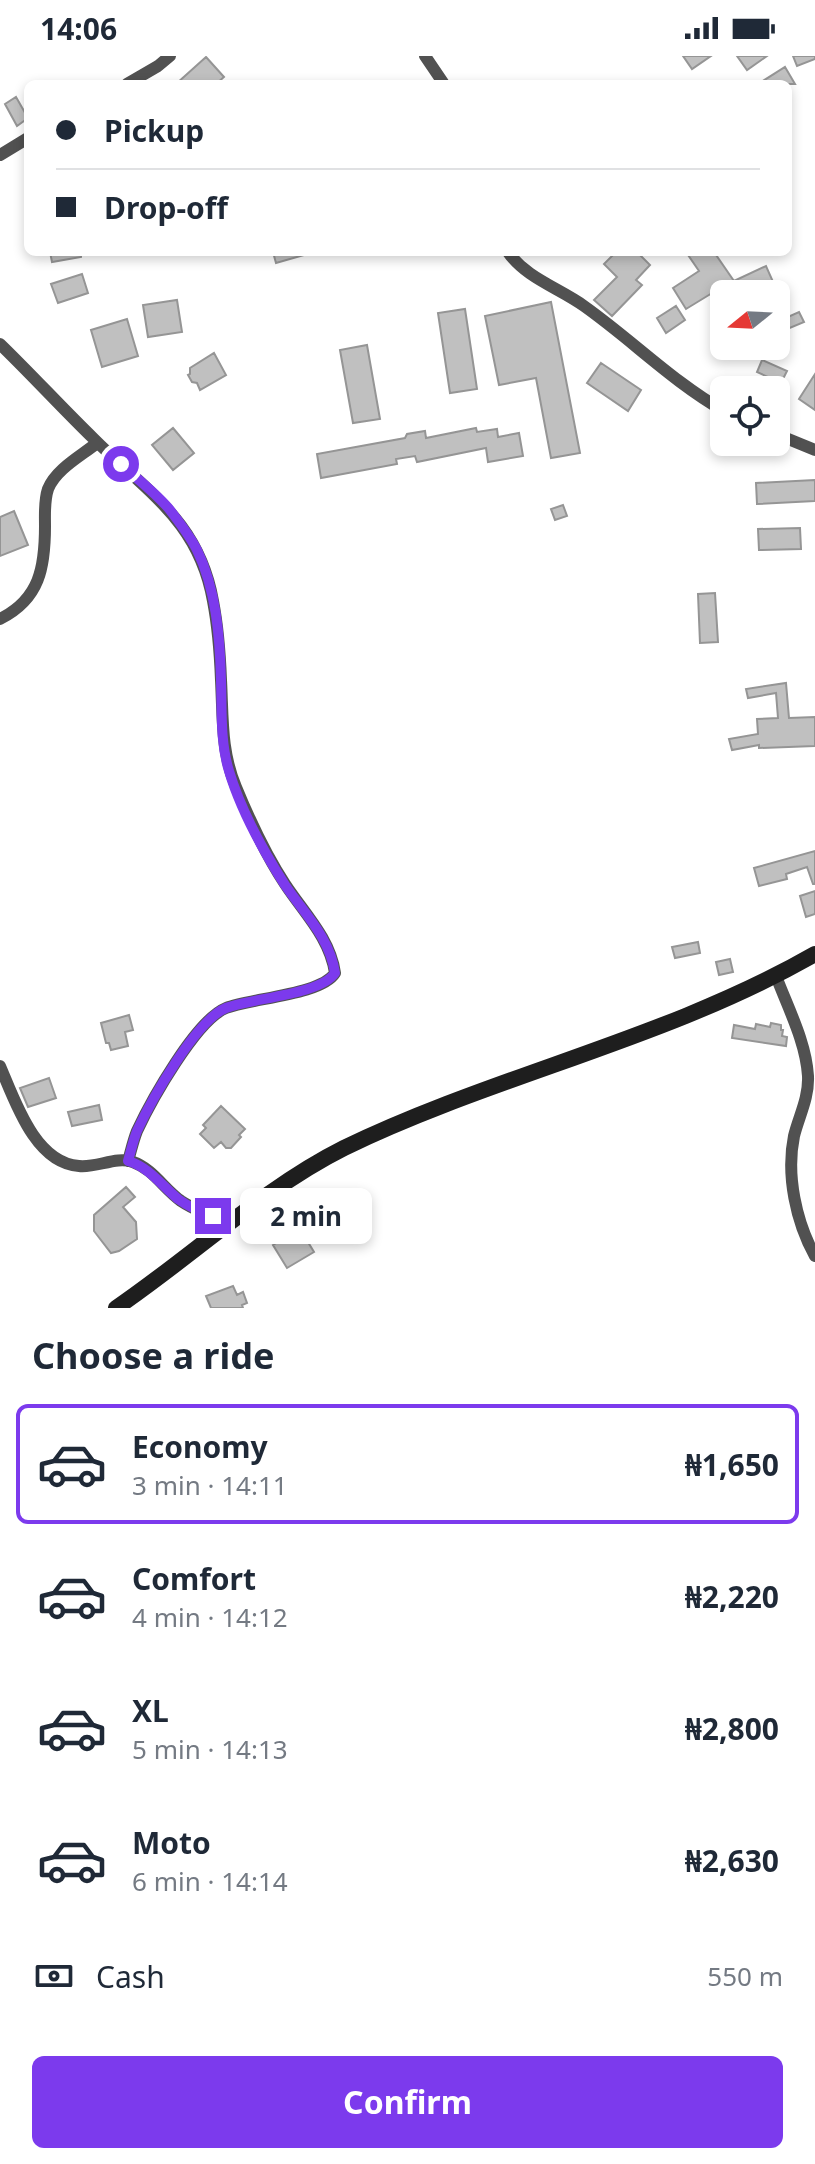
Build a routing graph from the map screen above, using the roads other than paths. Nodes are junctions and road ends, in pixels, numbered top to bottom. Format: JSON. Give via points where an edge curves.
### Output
{"nodes":[{"id":1,"x":170,"y":56,"type":"edge"},
{"id":2,"x":425,"y":56,"type":"edge"},
{"id":3,"x":134,"y":80,"type":"edge"},
{"id":4,"x":441,"y":80,"type":"edge"},
{"id":5,"x":24,"y":140,"type":"edge"},
{"id":6,"x":0,"y":155,"type":"edge"},
{"id":7,"x":512,"y":256,"type":"edge"},
{"id":8,"x":0,"y":344,"type":"edge"},
{"id":9,"x":710,"y":403,"type":"edge"},
{"id":10,"x":790,"y":440,"type":"edge"},
{"id":11,"x":97,"y":443,"type":"junction"},
{"id":12,"x":815,"y":450,"type":"edge"},
{"id":13,"x":0,"y":619,"type":"edge"},
{"id":14,"x":815,"y":954,"type":"edge"},
{"id":15,"x":776,"y":976,"type":"junction"},
{"id":16,"x":0,"y":1066,"type":"edge"},
{"id":17,"x":128,"y":1161,"type":"junction"},
{"id":18,"x":231,"y":1223,"type":"junction"},
{"id":19,"x":815,"y":1256,"type":"edge"},
{"id":20,"x":116,"y":1308,"type":"edge"}],
"edges":[{"from":1,"to":3,"type":"street"},
{"from":2,"to":4,"type":"street"},
{"from":5,"to":6,"type":"street"},
{"from":7,"to":9,"type":"street"},
{"from":8,"to":11,"type":"street"},
{"from":10,"to":12,"type":"street"},
{"from":11,"to":13,"type":"street","via":[[58,473],[48,488],[45,557],[38,581],[27,601]]},
{"from":11,"to":17,"type":"street","via":[[168,507],[196,548],[213,602],[228,770],[259,839],[324,938],[335,973],[320,985],[224,1009],[208,1019],[148,1109]]},
{"from":14,"to":15,"type":"main road"},
{"from":15,"to":18,"type":"main road","via":[[356,1143],[293,1177]]},
{"from":15,"to":19,"type":"street","via":[[806,1057],[804,1111],[792,1149],[793,1184],[804,1234]]},
{"from":16,"to":17,"type":"street","via":[[31,1132],[56,1160],[78,1166]]},
{"from":17,"to":18,"type":"street","via":[[195,1210]]},
{"from":18,"to":20,"type":"main road"}]}
